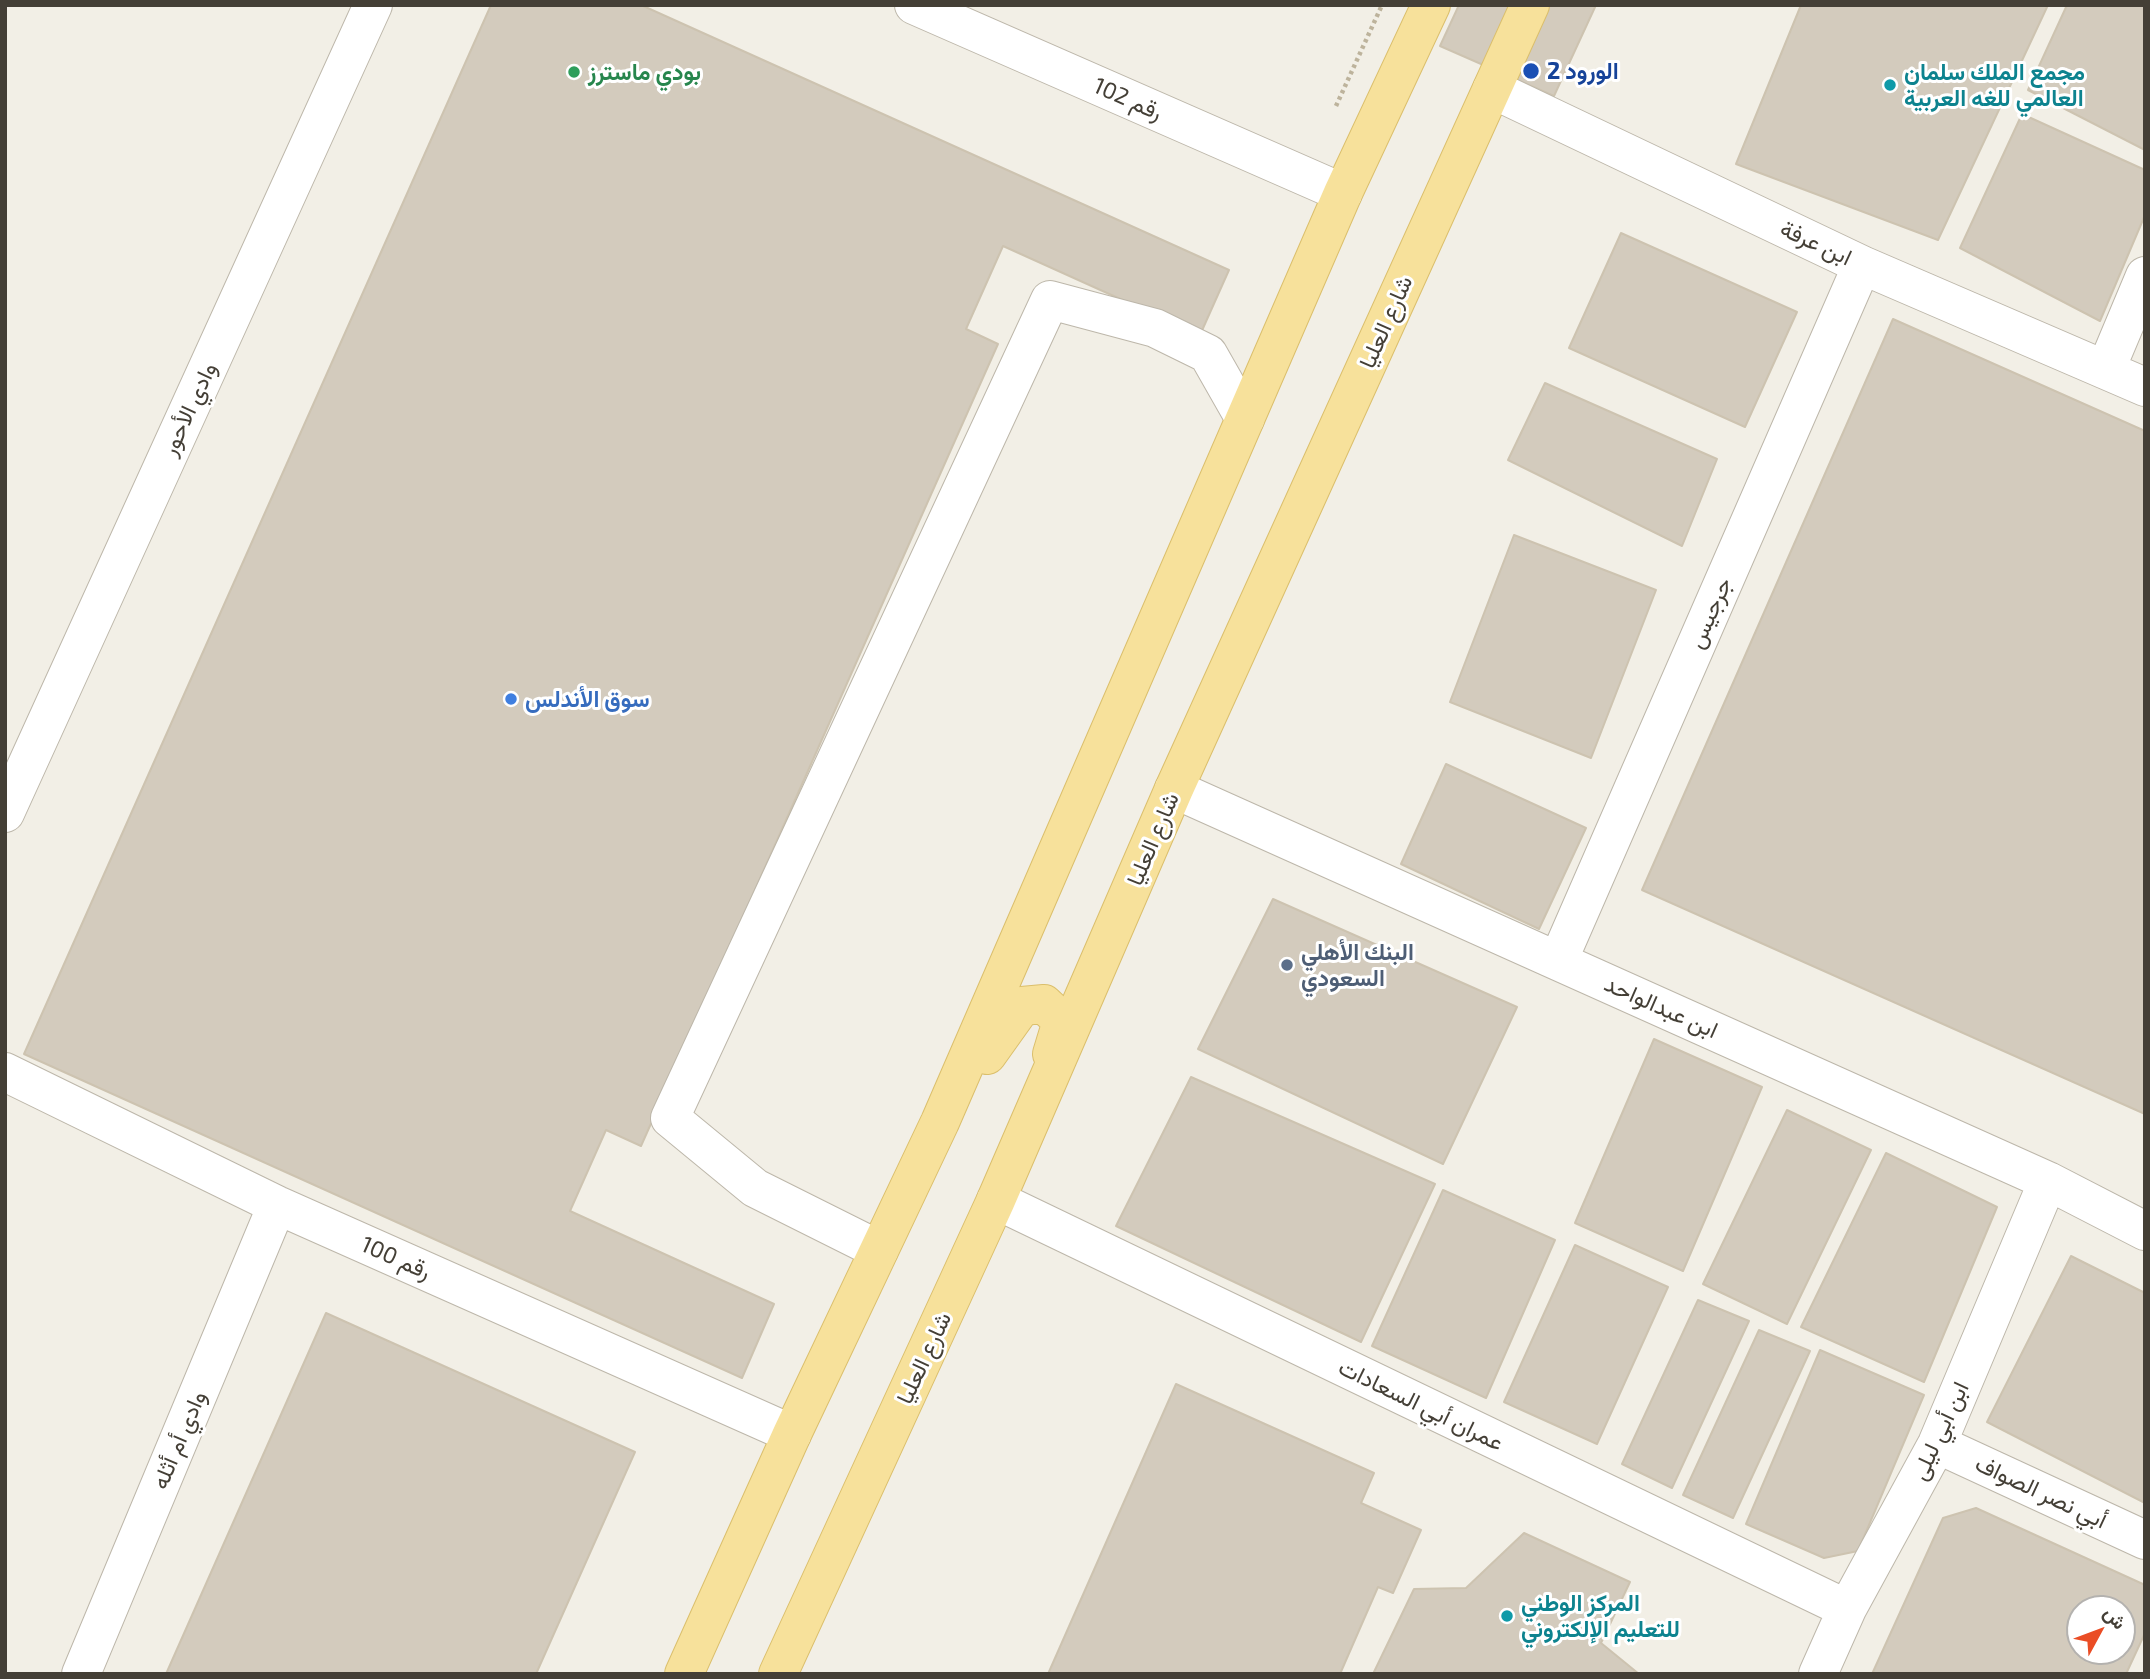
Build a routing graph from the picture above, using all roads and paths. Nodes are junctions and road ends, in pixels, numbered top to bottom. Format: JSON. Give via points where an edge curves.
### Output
{"nodes":[{"id":1,"x":373,"y":5,"type":"edge"},
{"id":2,"x":914,"y":5,"type":"edge"},
{"id":3,"x":1382,"y":5,"type":"edge"},
{"id":4,"x":1431,"y":5,"type":"edge"},
{"id":5,"x":1530,"y":5,"type":"edge"},
{"id":6,"x":1492,"y":89,"type":"junction"},
{"id":7,"x":1332,"y":115,"type":"dead end"},
{"id":8,"x":1343,"y":193,"type":"junction"},
{"id":9,"x":1861,"y":265,"type":"junction"},
{"id":10,"x":2145,"y":276,"type":"edge"},
{"id":11,"x":2106,"y":369,"type":"junction"},
{"id":12,"x":2145,"y":387,"type":"edge"},
{"id":13,"x":1245,"y":419,"type":"junction"},
{"id":14,"x":1174,"y":789,"type":"junction"},
{"id":15,"x":5,"y":813,"type":"edge"},
{"id":16,"x":1558,"y":961,"type":"junction"},
{"id":17,"x":5,"y":1072,"type":"edge"},
{"id":18,"x":940,"y":1122,"type":"junction"},
{"id":19,"x":1030,"y":1123,"type":"junction"},
{"id":20,"x":2048,"y":1181,"type":"junction"},
{"id":21,"x":996,"y":1200,"type":"junction"},
{"id":22,"x":277,"y":1205,"type":"junction"},
{"id":23,"x":2145,"y":1231,"type":"edge"},
{"id":24,"x":879,"y":1250,"type":"junction"},
{"id":25,"x":792,"y":1434,"type":"junction"},
{"id":26,"x":1937,"y":1444,"type":"junction"},
{"id":27,"x":2145,"y":1539,"type":"edge"},
{"id":28,"x":1847,"y":1609,"type":"junction"},
{"id":29,"x":81,"y":1674,"type":"edge"},
{"id":30,"x":684,"y":1674,"type":"edge"},
{"id":31,"x":778,"y":1674,"type":"edge"},
{"id":32,"x":1818,"y":1674,"type":"edge"}],
"edges":[{"from":1,"to":15,"type":"street","name":"وادي الأحور"},
{"from":2,"to":8,"type":"street","name":"رقم 102"},
{"from":3,"to":7,"type":"path"},
{"from":4,"to":8,"type":"main road"},
{"from":5,"to":6,"type":"main road","name":"شارع العليا"},
{"from":6,"to":9,"type":"street","name":"ابن عرفة"},
{"from":6,"to":14,"type":"main road","name":"شارع العليا"},
{"from":8,"to":13,"type":"main road"},
{"from":9,"to":11,"type":"street","name":"ابن عرفة"},
{"from":9,"to":16,"type":"street","name":"جرجيس"},
{"from":10,"to":11,"type":"street"},
{"from":11,"to":12,"type":"street","name":"ابن عرفة"},
{"from":13,"to":18,"type":"main road"},
{"from":13,"to":24,"type":"street","via":[[1208,354],[1155,328],[1050,300],[670,1118],[755,1188]]},
{"from":14,"to":16,"type":"street","name":"ابن عبدالواحد"},
{"from":14,"to":19,"type":"main road","name":"شارع العليا"},
{"from":16,"to":20,"type":"street","name":"ابن عبدالواحد"},
{"from":17,"to":22,"type":"street","name":"رقم 100"},
{"from":18,"to":19,"type":"main road","via":[[1021,1006],[1044,1003],[1062,1021]]},
{"from":18,"to":24,"type":"main road"},
{"from":19,"to":21,"type":"main road","name":"شارع العليا"},
{"from":20,"to":23,"type":"street","name":"ابن عبدالواحد"},
{"from":20,"to":26,"type":"street","name":"ابن أبي ليلى"},
{"from":21,"to":28,"type":"street","name":"عمران أبي السعادات"},
{"from":21,"to":31,"type":"main road","name":"شارع العليا"},
{"from":22,"to":25,"type":"street","name":"رقم 100"},
{"from":22,"to":29,"type":"street","name":"وادي أم أثله"},
{"from":24,"to":25,"type":"main road"},
{"from":25,"to":30,"type":"main road"},
{"from":26,"to":27,"type":"street","name":"أبي نصر الصواف"},
{"from":26,"to":28,"type":"street","name":"ابن أبي ليلى"},
{"from":28,"to":32,"type":"street","name":"ابن أبي ليلى"}]}
